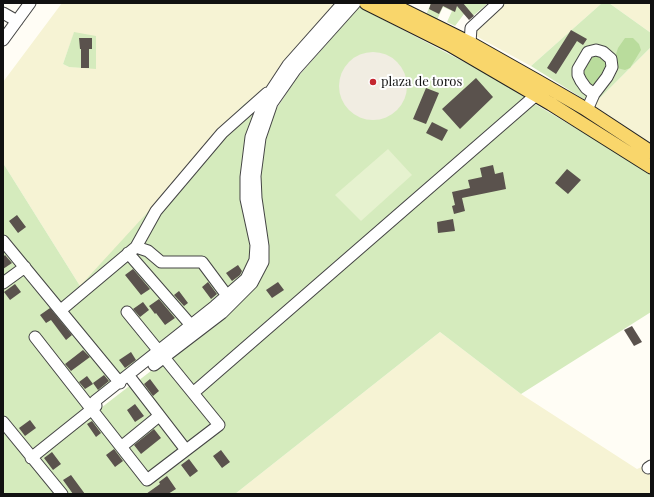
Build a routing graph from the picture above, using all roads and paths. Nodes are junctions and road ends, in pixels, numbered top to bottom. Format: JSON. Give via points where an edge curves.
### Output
{"nodes":[{"id":1,"x":30,"y":3,"type":"edge"},
{"id":2,"x":343,"y":3,"type":"edge"},
{"id":3,"x":355,"y":3,"type":"edge"},
{"id":4,"x":366,"y":3,"type":"edge"},
{"id":5,"x":389,"y":3,"type":"edge"},
{"id":6,"x":498,"y":3,"type":"edge"},
{"id":7,"x":3,"y":13,"type":"edge"},
{"id":8,"x":17,"y":21,"type":"junction"},
{"id":9,"x":3,"y":40,"type":"edge"},
{"id":10,"x":470,"y":43,"type":"junction"},
{"id":11,"x":272,"y":89,"type":"junction"},
{"id":12,"x":594,"y":94,"type":"dead end"},
{"id":13,"x":536,"y":95,"type":"junction"},
{"id":14,"x":587,"y":110,"type":"junction"},
{"id":15,"x":651,"y":152,"type":"edge"},
{"id":16,"x":651,"y":168,"type":"edge"},
{"id":17,"x":3,"y":241,"type":"edge"},
{"id":18,"x":132,"y":250,"type":"junction"},
{"id":19,"x":25,"y":267,"type":"junction"},
{"id":20,"x":3,"y":283,"type":"edge"},
{"id":21,"x":230,"y":299,"type":"junction"},
{"id":22,"x":61,"y":310,"type":"junction"},
{"id":23,"x":127,"y":312,"type":"dead end"},
{"id":24,"x":194,"y":329,"type":"junction"},
{"id":25,"x":35,"y":337,"type":"dead end"},
{"id":26,"x":161,"y":354,"type":"junction"},
{"id":27,"x":131,"y":378,"type":"junction"},
{"id":28,"x":120,"y":383,"type":"junction"},
{"id":29,"x":193,"y":393,"type":"junction"},
{"id":30,"x":94,"y":408,"type":"junction"},
{"id":31,"x":160,"y":416,"type":"junction"},
{"id":32,"x":3,"y":422,"type":"edge"},
{"id":33,"x":121,"y":447,"type":"junction"},
{"id":34,"x":186,"y":450,"type":"junction"},
{"id":35,"x":31,"y":458,"type":"junction"},
{"id":36,"x":62,"y":494,"type":"edge"}],
"edges":[{"from":1,"to":8,"type":"street"},
{"from":2,"to":11,"type":"street","via":[[288,65]]},
{"from":3,"to":21,"type":"street","via":[[295,70],[272,103],[260,138],[255,176],[263,262],[252,283]]},
{"from":4,"to":13,"type":"main road","via":[[437,38]]},
{"from":5,"to":10,"type":"main road"},
{"from":6,"to":10,"type":"street","via":[[471,28]]},
{"from":7,"to":8,"type":"street"},
{"from":8,"to":9,"type":"street"},
{"from":10,"to":14,"type":"main road"},
{"from":11,"to":18,"type":"street","via":[[222,133],[156,211]]},
{"from":11,"to":21,"type":"street","via":[[251,136],[246,177],[246,199],[256,245],[255,260],[246,279]]},
{"from":12,"to":14,"type":"street"},
{"from":13,"to":16,"type":"main road"},
{"from":13,"to":29,"type":"street"},
{"from":14,"to":15,"type":"main road"},
{"from":17,"to":19,"type":"street"},
{"from":18,"to":21,"type":"street","via":[[148,251],[161,262],[202,262]]},
{"from":18,"to":22,"type":"street"},
{"from":18,"to":24,"type":"street"},
{"from":19,"to":20,"type":"street"},
{"from":19,"to":22,"type":"street"},
{"from":21,"to":24,"type":"street"},
{"from":22,"to":28,"type":"street"},
{"from":23,"to":26,"type":"street"},
{"from":24,"to":26,"type":"street"},
{"from":25,"to":30,"type":"street"},
{"from":26,"to":27,"type":"street"},
{"from":26,"to":29,"type":"street"},
{"from":27,"to":28,"type":"street"},
{"from":27,"to":30,"type":"street","via":[[100,407]]},
{"from":27,"to":31,"type":"street"},
{"from":28,"to":30,"type":"street","via":[[95,401]]},
{"from":29,"to":34,"type":"street","via":[[219,425]]},
{"from":30,"to":33,"type":"street"},
{"from":30,"to":35,"type":"street"},
{"from":31,"to":33,"type":"street"},
{"from":31,"to":34,"type":"street"},
{"from":32,"to":35,"type":"street"},
{"from":33,"to":34,"type":"street","via":[[147,480]]},
{"from":35,"to":36,"type":"street"}]}
